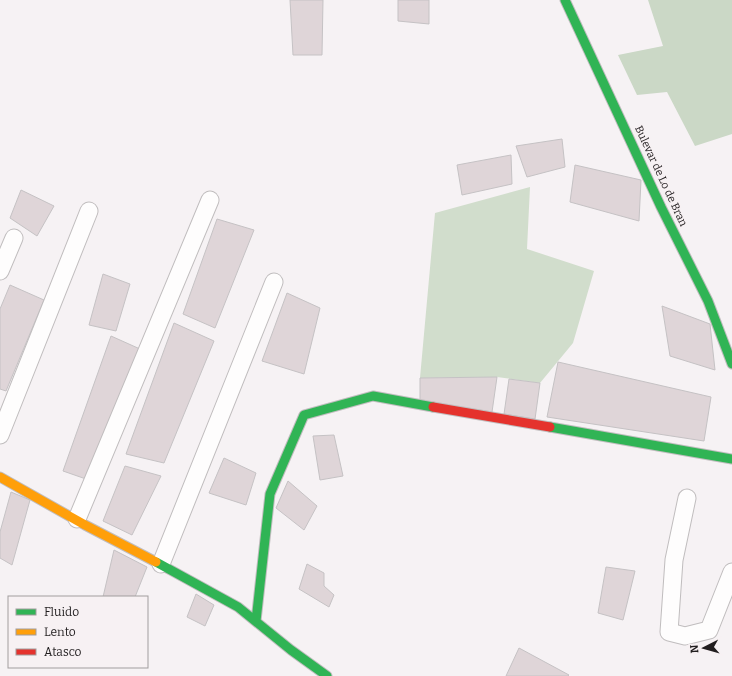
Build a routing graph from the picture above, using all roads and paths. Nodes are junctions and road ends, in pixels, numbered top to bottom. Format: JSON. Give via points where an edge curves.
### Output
{"nodes":[{"id":1,"x":565,"y":0,"type":"edge"},
{"id":2,"x":210,"y":200,"type":"dead end"},
{"id":3,"x":89,"y":211,"type":"dead end"},
{"id":4,"x":14,"y":238,"type":"dead end"},
{"id":5,"x":0,"y":270,"type":"edge"},
{"id":6,"x":274,"y":282,"type":"dead end"},
{"id":7,"x":732,"y":364,"type":"edge"},
{"id":8,"x":0,"y":435,"type":"edge"},
{"id":9,"x":732,"y":459,"type":"edge"},
{"id":10,"x":0,"y":477,"type":"edge"},
{"id":11,"x":687,"y":498,"type":"dead end"},
{"id":12,"x":76,"y":519,"type":"junction"},
{"id":13,"x":161,"y":564,"type":"junction"},
{"id":14,"x":732,"y":572,"type":"edge"},
{"id":15,"x":256,"y":621,"type":"junction"},
{"id":16,"x":327,"y":676,"type":"edge"}],
"edges":[{"from":1,"to":7,"type":"street","name":"Bulevar de Lo de Bran","via":[[661,207],[708,301]]},
{"from":2,"to":12,"type":"street"},
{"from":3,"to":8,"type":"street"},
{"from":4,"to":5,"type":"street"},
{"from":6,"to":13,"type":"street"},
{"from":9,"to":15,"type":"street","via":[[373,396],[304,416],[270,494]]},
{"from":10,"to":12,"type":"street"},
{"from":11,"to":14,"type":"street","via":[[674,560],[669,632],[685,636],[709,630]]},
{"from":12,"to":13,"type":"street"},
{"from":13,"to":15,"type":"street","via":[[238,607]]},
{"from":15,"to":16,"type":"street"}]}
